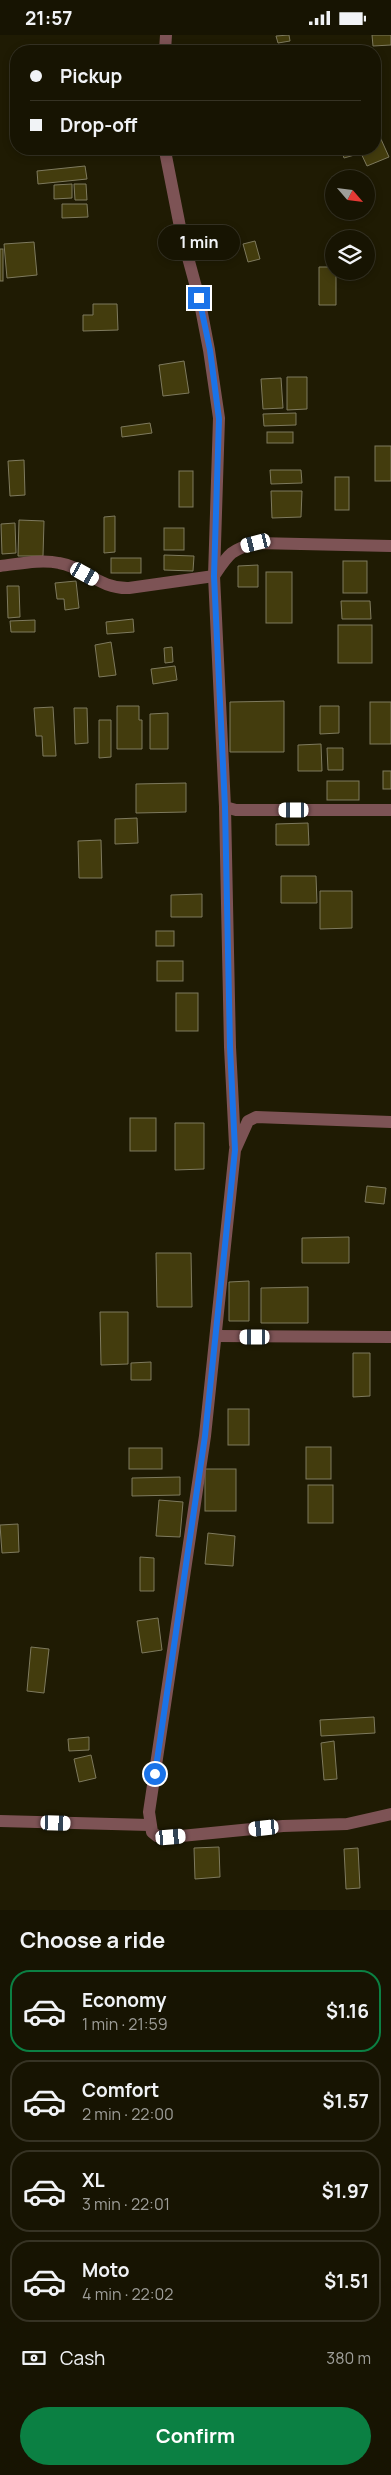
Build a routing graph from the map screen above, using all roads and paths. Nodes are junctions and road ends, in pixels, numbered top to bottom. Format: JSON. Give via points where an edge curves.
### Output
{"nodes":[{"id":1,"x":166,"y":155,"type":"edge"},
{"id":2,"x":391,"y":546,"type":"edge"},
{"id":3,"x":0,"y":566,"type":"edge"},
{"id":4,"x":214,"y":576,"type":"junction"},
{"id":5,"x":225,"y":807,"type":"junction"},
{"id":6,"x":391,"y":810,"type":"edge"},
{"id":7,"x":391,"y":1122,"type":"edge"},
{"id":8,"x":235,"y":1150,"type":"junction"},
{"id":9,"x":217,"y":1336,"type":"junction"},
{"id":10,"x":391,"y":1337,"type":"edge"},
{"id":11,"x":391,"y":1814,"type":"edge"},
{"id":12,"x":0,"y":1821,"type":"edge"},
{"id":13,"x":149,"y":1825,"type":"junction"}],
"edges":[{"from":1,"to":4,"type":"street","via":[[180,232],[210,350],[219,419]]},
{"from":2,"to":4,"type":"street","via":[[256,543],[237,547]]},
{"from":3,"to":4,"type":"street","via":[[60,563],[116,589]]},
{"from":4,"to":5,"type":"street"},
{"from":5,"to":6,"type":"street","via":[[228,810]]},
{"from":5,"to":8,"type":"street"},
{"from":7,"to":8,"type":"street","via":[[256,1117],[248,1121]]},
{"from":8,"to":9,"type":"street"},
{"from":9,"to":10,"type":"street"},
{"from":9,"to":13,"type":"street"},
{"from":11,"to":13,"type":"street","via":[[347,1824],[171,1837],[157,1836]]},
{"from":12,"to":13,"type":"street"}]}
